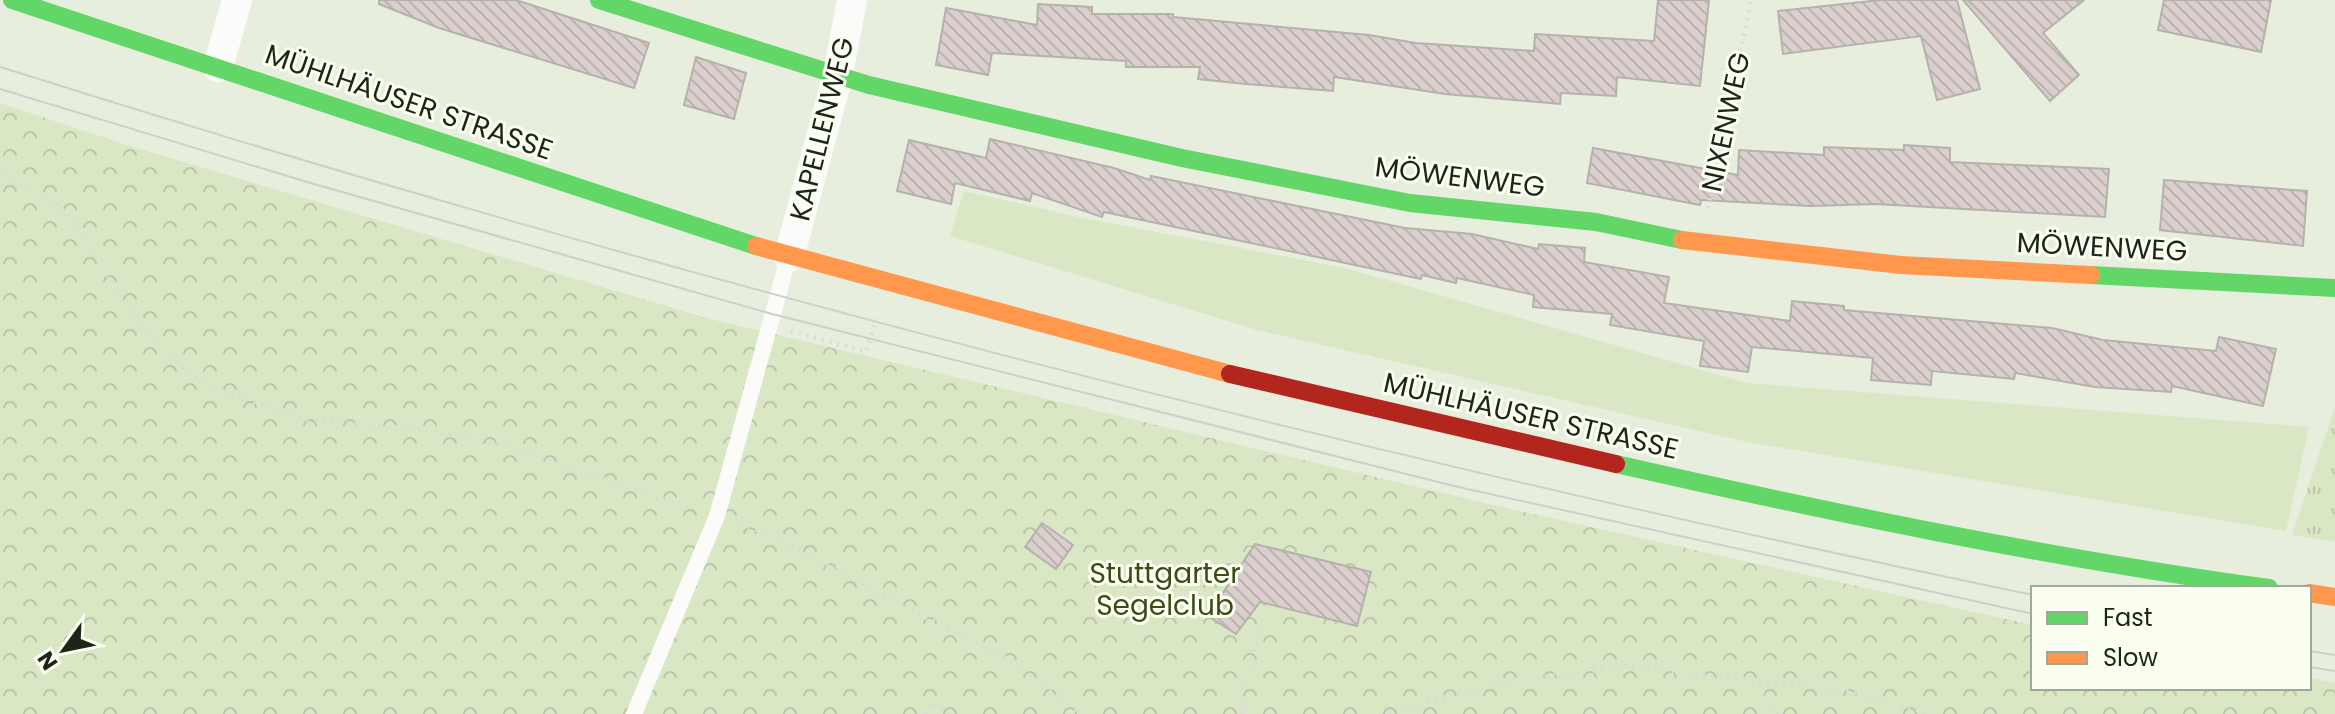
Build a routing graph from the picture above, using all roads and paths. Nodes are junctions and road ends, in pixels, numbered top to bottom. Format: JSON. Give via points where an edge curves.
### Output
{"nodes":[{"id":1,"x":12,"y":0,"type":"edge"},
{"id":2,"x":237,"y":0,"type":"edge"},
{"id":3,"x":599,"y":0,"type":"edge"},
{"id":4,"x":852,"y":0,"type":"edge"},
{"id":5,"x":1751,"y":0,"type":"edge"},
{"id":6,"x":218,"y":67,"type":"junction"},
{"id":7,"x":838,"y":75,"type":"junction"},
{"id":8,"x":0,"y":173,"type":"edge"},
{"id":9,"x":1700,"y":244,"type":"junction"},
{"id":10,"x":789,"y":257,"type":"junction"},
{"id":11,"x":2335,"y":288,"type":"edge"},
{"id":12,"x":880,"y":306,"type":"dead end"},
{"id":13,"x":770,"y":325,"type":"junction"},
{"id":14,"x":717,"y":516,"type":"junction"},
{"id":15,"x":2254,"y":586,"type":"edge"},
{"id":16,"x":2311,"y":593,"type":"edge"},
{"id":17,"x":2335,"y":597,"type":"edge"},
{"id":18,"x":1263,"y":615,"type":"dead end"},
{"id":19,"x":1752,"y":681,"type":"junction"},
{"id":20,"x":634,"y":714,"type":"edge"},
{"id":21,"x":925,"y":714,"type":"edge"},
{"id":22,"x":949,"y":714,"type":"edge"},
{"id":23,"x":1079,"y":714,"type":"edge"},
{"id":24,"x":1242,"y":714,"type":"edge"},
{"id":25,"x":1381,"y":714,"type":"edge"},
{"id":26,"x":1778,"y":714,"type":"edge"},
{"id":27,"x":1931,"y":714,"type":"edge"}],
"edges":[{"from":1,"to":6,"type":"main road","name":"MÜHLHÄUSER STRASSE"},
{"from":2,"to":6,"type":"street"},
{"from":3,"to":7,"type":"main road","name":"MÖWENWEG"},
{"from":4,"to":7,"type":"street","name":"KAPELLENWEG"},
{"from":5,"to":9,"type":"path","name":"NIXENWEG"},
{"from":6,"to":10,"type":"main road","name":"MÜHLHÄUSER STRASSE"},
{"from":7,"to":9,"type":"main road","name":"MÖWENWEG","via":[[1198,161],[1410,203],[1596,222]]},
{"from":7,"to":10,"type":"street","name":"KAPELLENWEG"},
{"from":8,"to":14,"type":"path","via":[[53,201],[76,224],[141,327],[167,355],[215,389],[310,420],[431,431],[516,448]]},
{"from":9,"to":11,"type":"main road","name":"MÖWENWEG","via":[[1901,265]]},
{"from":10,"to":13,"type":"lane"},
{"from":10,"to":15,"type":"main road","name":"MÜHLHÄUSER STRASSE","via":[[1311,395],[1864,520]]},
{"from":12,"to":13,"type":"path","via":[[866,352]]},
{"from":13,"to":14,"type":"lane"},
{"from":14,"to":20,"type":"lane"},
{"from":14,"to":23,"type":"path","via":[[761,531],[1016,664]]},
{"from":16,"to":17,"type":"main road"},
{"from":18,"to":24,"type":"path","via":[[1243,690]]},
{"from":19,"to":25,"type":"path","via":[[1623,666],[1501,683]]},
{"from":19,"to":26,"type":"path"},
{"from":19,"to":27,"type":"path","via":[[1848,691]]},
{"from":21,"to":22,"type":"path","via":[[932,703]]}]}
